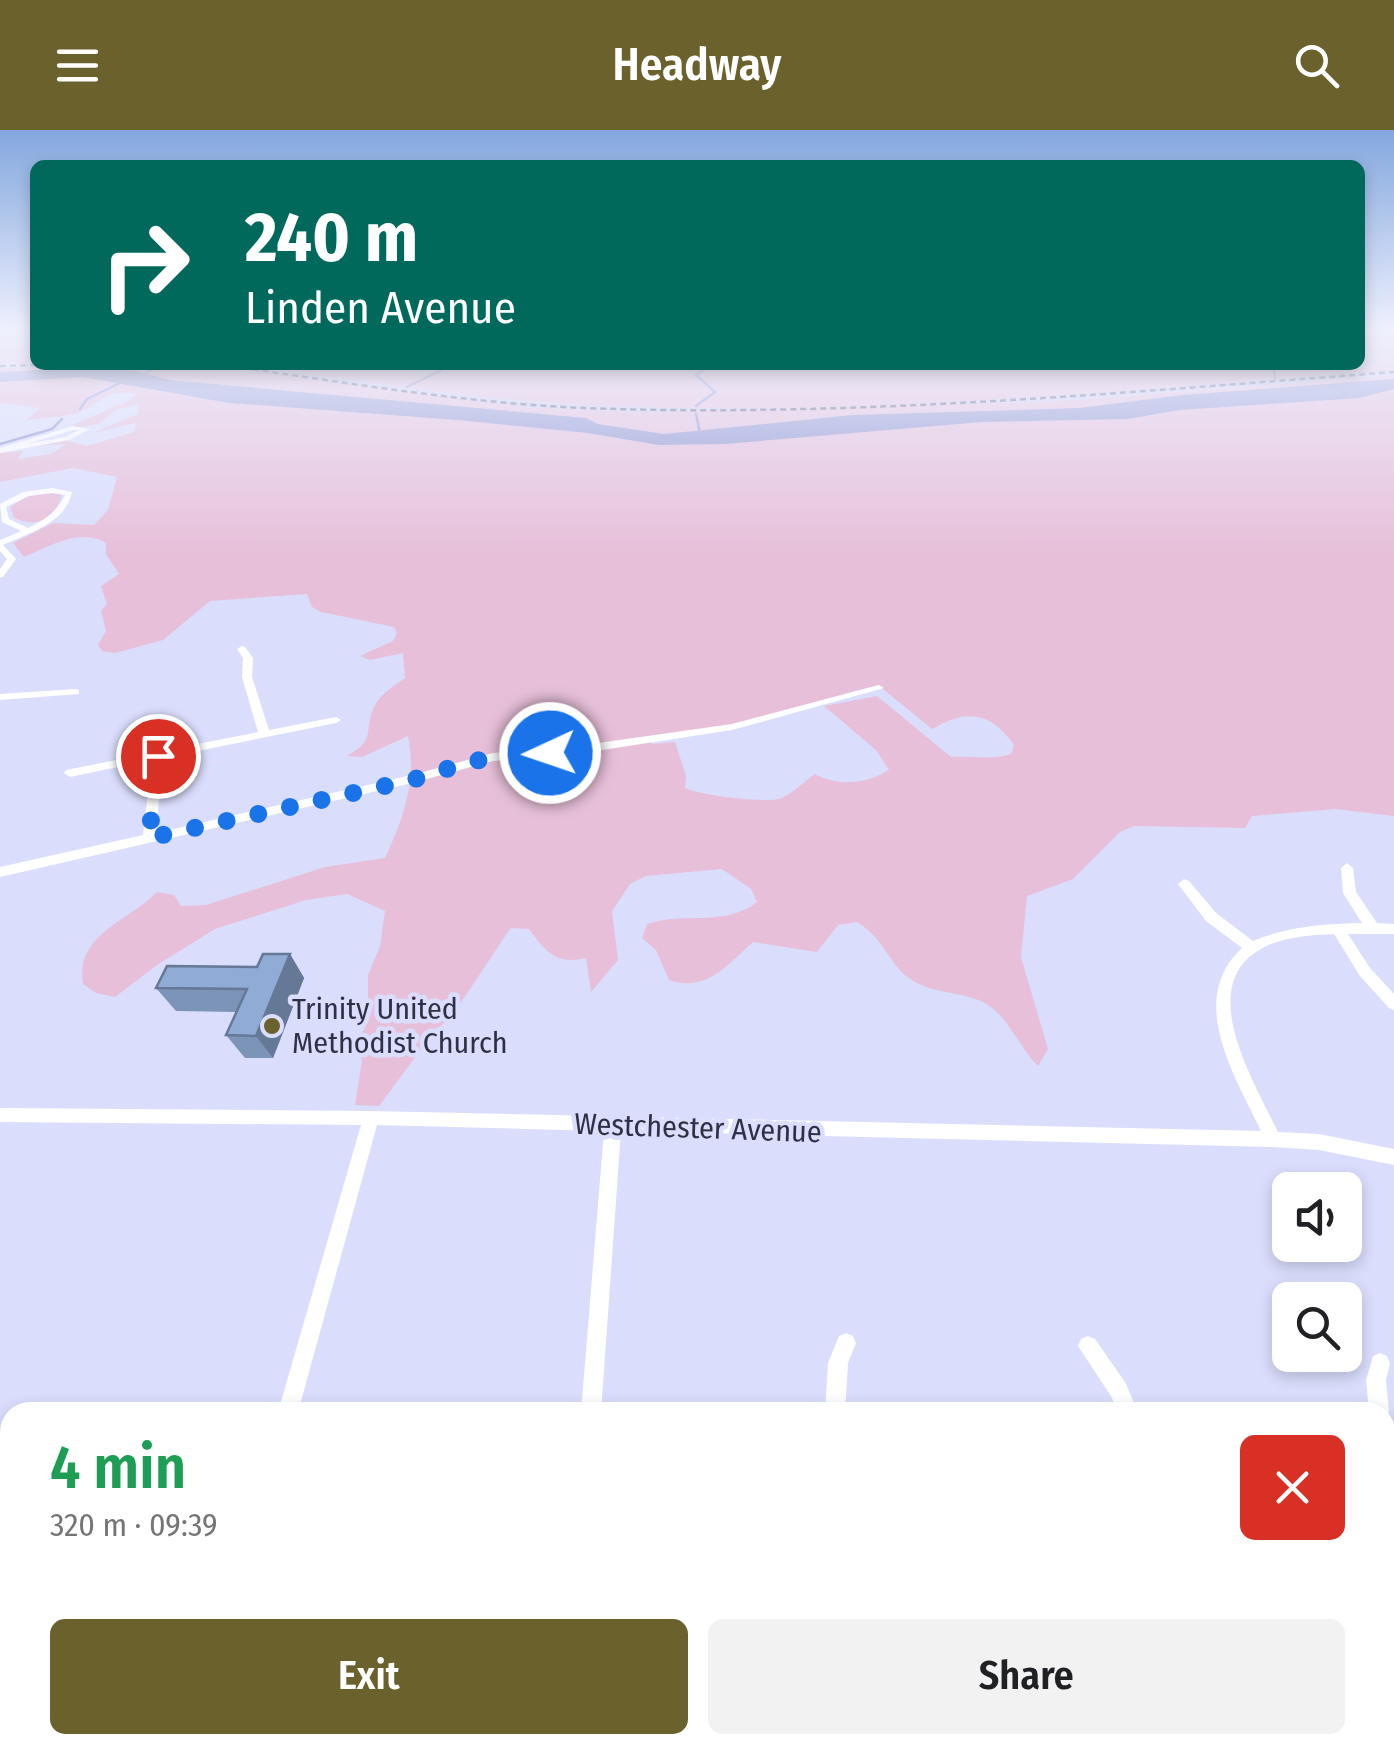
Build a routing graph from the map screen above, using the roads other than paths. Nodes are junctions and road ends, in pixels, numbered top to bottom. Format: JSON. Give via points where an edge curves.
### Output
{"nodes":[{"id":1,"x":0,"y":450,"type":"edge"},
{"id":2,"x":28,"y":530,"type":"junction"},
{"id":3,"x":0,"y":545,"type":"edge"},
{"id":4,"x":0,"y":575,"type":"edge"},
{"id":5,"x":242,"y":648,"type":"dead end"},
{"id":6,"x":879,"y":688,"type":"dead end"},
{"id":7,"x":76,"y":692,"type":"dead end"},
{"id":8,"x":0,"y":697,"type":"edge"},
{"id":9,"x":336,"y":720,"type":"dead end"},
{"id":10,"x":264,"y":734,"type":"junction"},
{"id":11,"x":158,"y":756,"type":"junction"},
{"id":12,"x":70,"y":774,"type":"dead end"},
{"id":13,"x":149,"y":838,"type":"junction"},
{"id":14,"x":1347,"y":868,"type":"dead end"},
{"id":15,"x":0,"y":872,"type":"edge"},
{"id":16,"x":1184,"y":884,"type":"dead end"},
{"id":17,"x":1337,"y":928,"type":"junction"},
{"id":18,"x":1373,"y":929,"type":"junction"},
{"id":19,"x":1394,"y":929,"type":"edge"},
{"id":20,"x":1252,"y":948,"type":"junction"},
{"id":21,"x":1394,"y":1004,"type":"edge"},
{"id":22,"x":0,"y":1115,"type":"edge"},
{"id":23,"x":371,"y":1118,"type":"junction"},
{"id":24,"x":613,"y":1126,"type":"junction"},
{"id":25,"x":1273,"y":1139,"type":"junction"},
{"id":26,"x":1394,"y":1157,"type":"edge"},
{"id":27,"x":846,"y":1343,"type":"dead end"},
{"id":28,"x":1088,"y":1346,"type":"dead end"},
{"id":29,"x":1380,"y":1363,"type":"dead end"},
{"id":30,"x":291,"y":1402,"type":"edge"},
{"id":31,"x":592,"y":1402,"type":"edge"},
{"id":32,"x":836,"y":1402,"type":"edge"},
{"id":33,"x":1123,"y":1402,"type":"edge"},
{"id":34,"x":1378,"y":1402,"type":"edge"}],
"edges":[{"from":1,"to":1,"type":"street","via":[[73,428],[88,428],[67,439]]},
{"from":2,"to":2,"type":"street","via":[[5,520],[2,506],[46,489],[69,494],[62,510]]},
{"from":2,"to":3,"type":"street"},
{"from":3,"to":4,"type":"street","via":[[12,559]]},
{"from":5,"to":10,"type":"street"},
{"from":6,"to":13,"type":"street","via":[[699,733],[482,758],[412,780]]},
{"from":7,"to":8,"type":"street"},
{"from":9,"to":10,"type":"street"},
{"from":10,"to":11,"type":"street"},
{"from":11,"to":12,"type":"street"},
{"from":11,"to":13,"type":"street"},
{"from":13,"to":15,"type":"street"},
{"from":14,"to":18,"type":"street","via":[[1350,892]]},
{"from":16,"to":20,"type":"street","via":[[1204,910]]},
{"from":17,"to":18,"type":"street"},
{"from":17,"to":20,"type":"street","via":[[1282,934]]},
{"from":17,"to":21,"type":"street"},
{"from":18,"to":19,"type":"street"},
{"from":20,"to":25,"type":"street","via":[[1230,972],[1222,1007],[1233,1050]]},
{"from":22,"to":23,"type":"street","name":"Westchester Avenue"},
{"from":23,"to":24,"type":"street","name":"Westchester Avenue"},
{"from":23,"to":30,"type":"street"},
{"from":24,"to":25,"type":"street","name":"Westchester Avenue"},
{"from":24,"to":31,"type":"street"},
{"from":25,"to":26,"type":"street","name":"Westchester Avenue"},
{"from":27,"to":32,"type":"street"},
{"from":28,"to":33,"type":"street"},
{"from":29,"to":34,"type":"street"}]}
